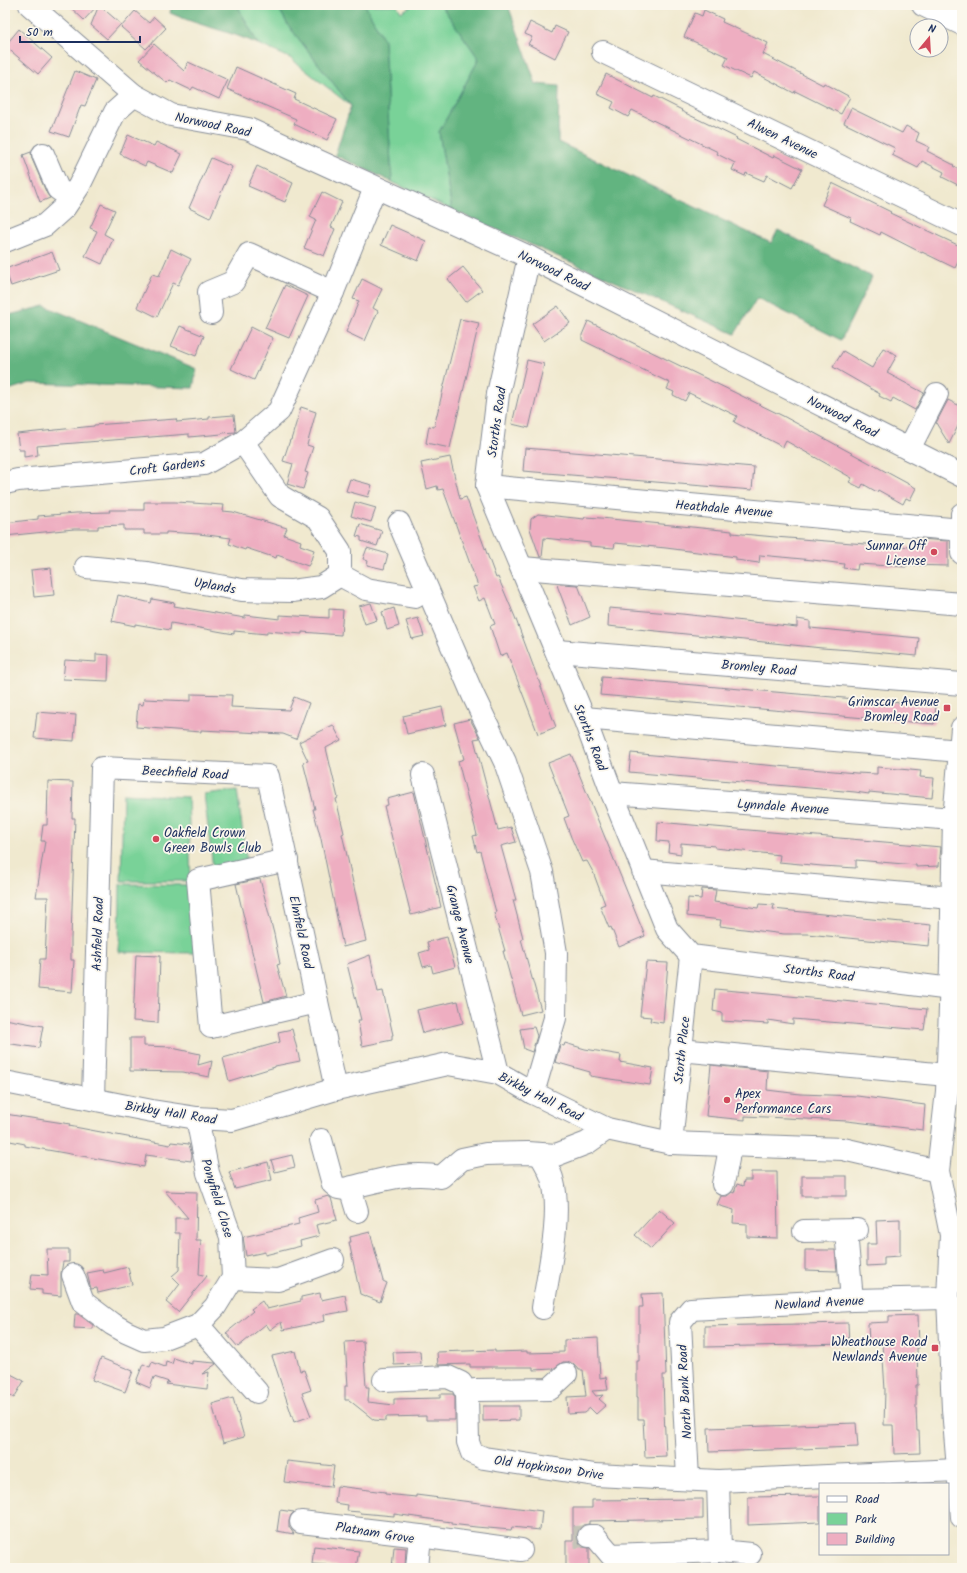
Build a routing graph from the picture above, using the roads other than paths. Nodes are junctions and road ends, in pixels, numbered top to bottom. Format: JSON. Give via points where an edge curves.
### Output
{"nodes":[{"id":1,"x":30,"y":5,"type":"edge"},
{"id":2,"x":923,"y":5,"type":"edge"},
{"id":3,"x":962,"y":24,"type":"edge"},
{"id":4,"x":603,"y":52,"type":"dead end"},
{"id":5,"x":134,"y":95,"type":"junction"},
{"id":6,"x":43,"y":154,"type":"dead end"},
{"id":7,"x":375,"y":188,"type":"junction"},
{"id":8,"x":71,"y":198,"type":"junction"},
{"id":9,"x":962,"y":225,"type":"edge"},
{"id":10,"x":5,"y":241,"type":"edge"},
{"id":11,"x":529,"y":257,"type":"junction"},
{"id":12,"x":333,"y":292,"type":"junction"},
{"id":13,"x":211,"y":313,"type":"dead end"},
{"id":14,"x":937,"y":394,"type":"dead end"},
{"id":15,"x":243,"y":442,"type":"junction"},
{"id":16,"x":909,"y":449,"type":"junction"},
{"id":17,"x":962,"y":476,"type":"edge"},
{"id":18,"x":5,"y":483,"type":"edge"},
{"id":19,"x":487,"y":486,"type":"junction"},
{"id":20,"x":962,"y":522,"type":"edge"},
{"id":21,"x":399,"y":523,"type":"dead end"},
{"id":22,"x":962,"y":552,"type":"edge"},
{"id":23,"x":86,"y":567,"type":"dead end"},
{"id":24,"x":522,"y":568,"type":"junction"},
{"id":25,"x":340,"y":575,"type":"junction"},
{"id":26,"x":415,"y":596,"type":"dead end"},
{"id":27,"x":962,"y":604,"type":"edge"},
{"id":28,"x":557,"y":651,"type":"junction"},
{"id":29,"x":962,"y":684,"type":"edge"},
{"id":30,"x":584,"y":718,"type":"junction"},
{"id":31,"x":962,"y":728,"type":"edge"},
{"id":32,"x":960,"y":751,"type":"junction"},
{"id":33,"x":102,"y":768,"type":"joint"},
{"id":34,"x":423,"y":775,"type":"dead end"},
{"id":35,"x":268,"y":776,"type":"joint"},
{"id":36,"x":612,"y":793,"type":"junction"},
{"id":37,"x":954,"y":819,"type":"junction"},
{"id":38,"x":958,"y":852,"type":"edge"},
{"id":39,"x":287,"y":860,"type":"junction"},
{"id":40,"x":643,"y":871,"type":"junction"},
{"id":41,"x":952,"y":898,"type":"junction"},
{"id":42,"x":957,"y":920,"type":"edge"},
{"id":43,"x":691,"y":956,"type":"junction"},
{"id":44,"x":954,"y":1001,"type":"edge"},
{"id":45,"x":317,"y":1002,"type":"junction"},
{"id":46,"x":680,"y":1050,"type":"junction"},
{"id":47,"x":498,"y":1073,"type":"junction"},
{"id":48,"x":5,"y":1082,"type":"edge"},
{"id":49,"x":952,"y":1086,"type":"edge"},
{"id":50,"x":336,"y":1089,"type":"junction"},
{"id":51,"x":533,"y":1093,"type":"junction"},
{"id":52,"x":93,"y":1099,"type":"junction"},
{"id":53,"x":197,"y":1118,"type":"junction"},
{"id":54,"x":606,"y":1129,"type":"junction"},
{"id":55,"x":321,"y":1140,"type":"dead end"},
{"id":56,"x":671,"y":1144,"type":"junction"},
{"id":57,"x":729,"y":1146,"type":"junction"},
{"id":58,"x":540,"y":1154,"type":"junction"},
{"id":59,"x":938,"y":1172,"type":"junction"},
{"id":60,"x":723,"y":1184,"type":"dead end"},
{"id":61,"x":350,"y":1188,"type":"junction"},
{"id":62,"x":357,"y":1211,"type":"dead end"},
{"id":63,"x":804,"y":1231,"type":"dead end"},
{"id":64,"x":956,"y":1235,"type":"edge"},
{"id":65,"x":333,"y":1260,"type":"dead end"},
{"id":66,"x":73,"y":1275,"type":"dead end"},
{"id":67,"x":233,"y":1278,"type":"junction"},
{"id":68,"x":948,"y":1298,"type":"junction"},
{"id":69,"x":852,"y":1300,"type":"junction"},
{"id":70,"x":542,"y":1308,"type":"dead end"},
{"id":71,"x":691,"y":1309,"type":"joint"},
{"id":72,"x":198,"y":1325,"type":"junction"},
{"id":73,"x":566,"y":1374,"type":"dead end"},
{"id":74,"x":384,"y":1380,"type":"dead end"},
{"id":75,"x":257,"y":1392,"type":"dead end"},
{"id":76,"x":467,"y":1394,"type":"junction"},
{"id":77,"x":958,"y":1409,"type":"edge"},
{"id":78,"x":958,"y":1470,"type":"junction"},
{"id":79,"x":688,"y":1479,"type":"junction"},
{"id":80,"x":718,"y":1481,"type":"junction"},
{"id":81,"x":962,"y":1517,"type":"edge"},
{"id":82,"x":301,"y":1522,"type":"dead end"},
{"id":83,"x":420,"y":1536,"type":"junction"},
{"id":84,"x":589,"y":1536,"type":"tunnel mouth"},
{"id":85,"x":521,"y":1550,"type":"dead end"},
{"id":86,"x":720,"y":1551,"type":"junction"},
{"id":87,"x":750,"y":1554,"type":"dead end"},
{"id":88,"x":417,"y":1568,"type":"edge"}],
"edges":[{"from":1,"to":5,"type":"street","name":"Norwood Road"},
{"from":2,"to":3,"type":"street"},
{"from":4,"to":9,"type":"street","name":"Alwen Avenue"},
{"from":5,"to":7,"type":"street","name":"Norwood Road","via":[[171,115],[248,129]]},
{"from":5,"to":8,"type":"street","via":[[115,112]]},
{"from":6,"to":8,"type":"street","via":[[58,189]]},
{"from":7,"to":11,"type":"street","name":"Norwood Road"},
{"from":7,"to":12,"type":"street","name":"Croft Gardens"},
{"from":8,"to":10,"type":"street","via":[[65,207],[44,225]]},
{"from":11,"to":16,"type":"street","name":"Norwood Road"},
{"from":11,"to":19,"type":"street","name":"Storths Road","via":[[498,394]]},
{"from":12,"to":13,"type":"street","via":[[249,254],[233,282],[209,292]]},
{"from":12,"to":15,"type":"street","name":"Croft Gardens","via":[[279,411]]},
{"from":14,"to":16,"type":"street"},
{"from":15,"to":18,"type":"street","name":"Croft Gardens","via":[[204,464]]},
{"from":15,"to":25,"type":"street","via":[[280,496],[318,518],[340,551]]},
{"from":16,"to":17,"type":"street","name":"Norwood Road"},
{"from":19,"to":20,"type":"street","name":"Heathdale Avenue"},
{"from":19,"to":24,"type":"street","name":"Storths Road"},
{"from":20,"to":22,"type":"street"},
{"from":21,"to":51,"type":"street","via":[[473,695],[505,762],[542,872],[556,953],[556,1018]]},
{"from":23,"to":25,"type":"street","name":"Uplands","via":[[147,573],[242,590],[292,591],[321,587]]},
{"from":24,"to":27,"type":"street"},
{"from":24,"to":28,"type":"street","name":"Storths Road"},
{"from":25,"to":26,"type":"street","via":[[366,589]]},
{"from":28,"to":29,"type":"street","name":"Bromley Road"},
{"from":28,"to":30,"type":"street","name":"Storths Road"},
{"from":30,"to":32,"type":"street"},
{"from":30,"to":36,"type":"street","name":"Storths Road"},
{"from":31,"to":32,"type":"street"},
{"from":32,"to":37,"type":"street"},
{"from":33,"to":35,"type":"street","name":"Beechfield Road"},
{"from":33,"to":52,"type":"street","name":"Ashfield Road"},
{"from":34,"to":47,"type":"street","name":"Grange Avenue"},
{"from":35,"to":39,"type":"street","name":"Elmfield Road"},
{"from":36,"to":37,"type":"street","name":"Lynndale Avenue"},
{"from":36,"to":40,"type":"street","name":"Storths Road"},
{"from":37,"to":38,"type":"street"},
{"from":38,"to":41,"type":"street"},
{"from":39,"to":45,"type":"street","name":"Elmfield Road"},
{"from":39,"to":45,"type":"street","via":[[198,880],[211,1027]]},
{"from":40,"to":41,"type":"street"},
{"from":40,"to":43,"type":"street","name":"Storths Road","via":[[667,929]]},
{"from":41,"to":42,"type":"street"},
{"from":42,"to":44,"type":"street"},
{"from":43,"to":44,"type":"street","name":"Storths Road"},
{"from":43,"to":46,"type":"street","name":"Storth Place"},
{"from":44,"to":49,"type":"street"},
{"from":45,"to":50,"type":"street","name":"Elmfield Road"},
{"from":46,"to":49,"type":"street"},
{"from":46,"to":56,"type":"street","name":"Storth Place"},
{"from":47,"to":50,"type":"street","name":"Birkby Hall Road","via":[[448,1064]]},
{"from":47,"to":51,"type":"street","name":"Birkby Hall Road"},
{"from":48,"to":52,"type":"street","name":"Birkby Hall Road"},
{"from":49,"to":59,"type":"street"},
{"from":50,"to":53,"type":"street","name":"Birkby Hall Road","via":[[232,1120]]},
{"from":51,"to":54,"type":"street","name":"Birkby Hall Road"},
{"from":52,"to":53,"type":"street","name":"Birkby Hall Road"},
{"from":53,"to":67,"type":"street","name":"Ponyfield Close","via":[[208,1173],[231,1237]]},
{"from":54,"to":56,"type":"street","name":"Birkby Hall Road"},
{"from":54,"to":58,"type":"street","via":[[587,1143],[556,1155]]},
{"from":55,"to":61,"type":"street","via":[[333,1184],[338,1188]]},
{"from":56,"to":57,"type":"street","name":"Birkby Hall Road"},
{"from":57,"to":59,"type":"street","name":"Birkby Hall Road","via":[[843,1149]]},
{"from":57,"to":60,"type":"street"},
{"from":58,"to":61,"type":"street","via":[[486,1154],[462,1159],[441,1177],[429,1174],[402,1176]]},
{"from":58,"to":70,"type":"street","via":[[553,1180],[556,1208]]},
{"from":59,"to":64,"type":"street"},
{"from":61,"to":62,"type":"street"},
{"from":63,"to":69,"type":"street","via":[[852,1230]]},
{"from":64,"to":68,"type":"street"},
{"from":65,"to":67,"type":"street","via":[[278,1280]]},
{"from":66,"to":72,"type":"street","via":[[84,1302],[112,1324],[144,1340],[164,1338]]},
{"from":67,"to":72,"type":"street","via":[[215,1307]]},
{"from":68,"to":69,"type":"street","name":"Newland Avenue"},
{"from":68,"to":77,"type":"street"},
{"from":69,"to":71,"type":"street","name":"Newland Avenue"},
{"from":71,"to":79,"type":"street","name":"North Bank Road","via":[[680,1322]]},
{"from":72,"to":75,"type":"street"},
{"from":73,"to":76,"type":"street","via":[[550,1389],[475,1390]]},
{"from":74,"to":76,"type":"street","via":[[448,1377],[461,1382]]},
{"from":76,"to":79,"type":"street","name":"Old Hopkinson Drive","via":[[468,1442],[472,1453],[484,1458],[595,1475]]},
{"from":77,"to":78,"type":"street"},
{"from":78,"to":80,"type":"street","name":"Old Hopkinson Drive"},
{"from":78,"to":81,"type":"street"},
{"from":79,"to":80,"type":"street","name":"Old Hopkinson Drive"},
{"from":80,"to":86,"type":"street"},
{"from":82,"to":83,"type":"street","name":"Platnam Grove"},
{"from":83,"to":85,"type":"street"},
{"from":83,"to":88,"type":"street","name":"Platnam Grove"},
{"from":84,"to":86,"type":"street","via":[[595,1536],[611,1555]]},
{"from":86,"to":87,"type":"street"}]}
